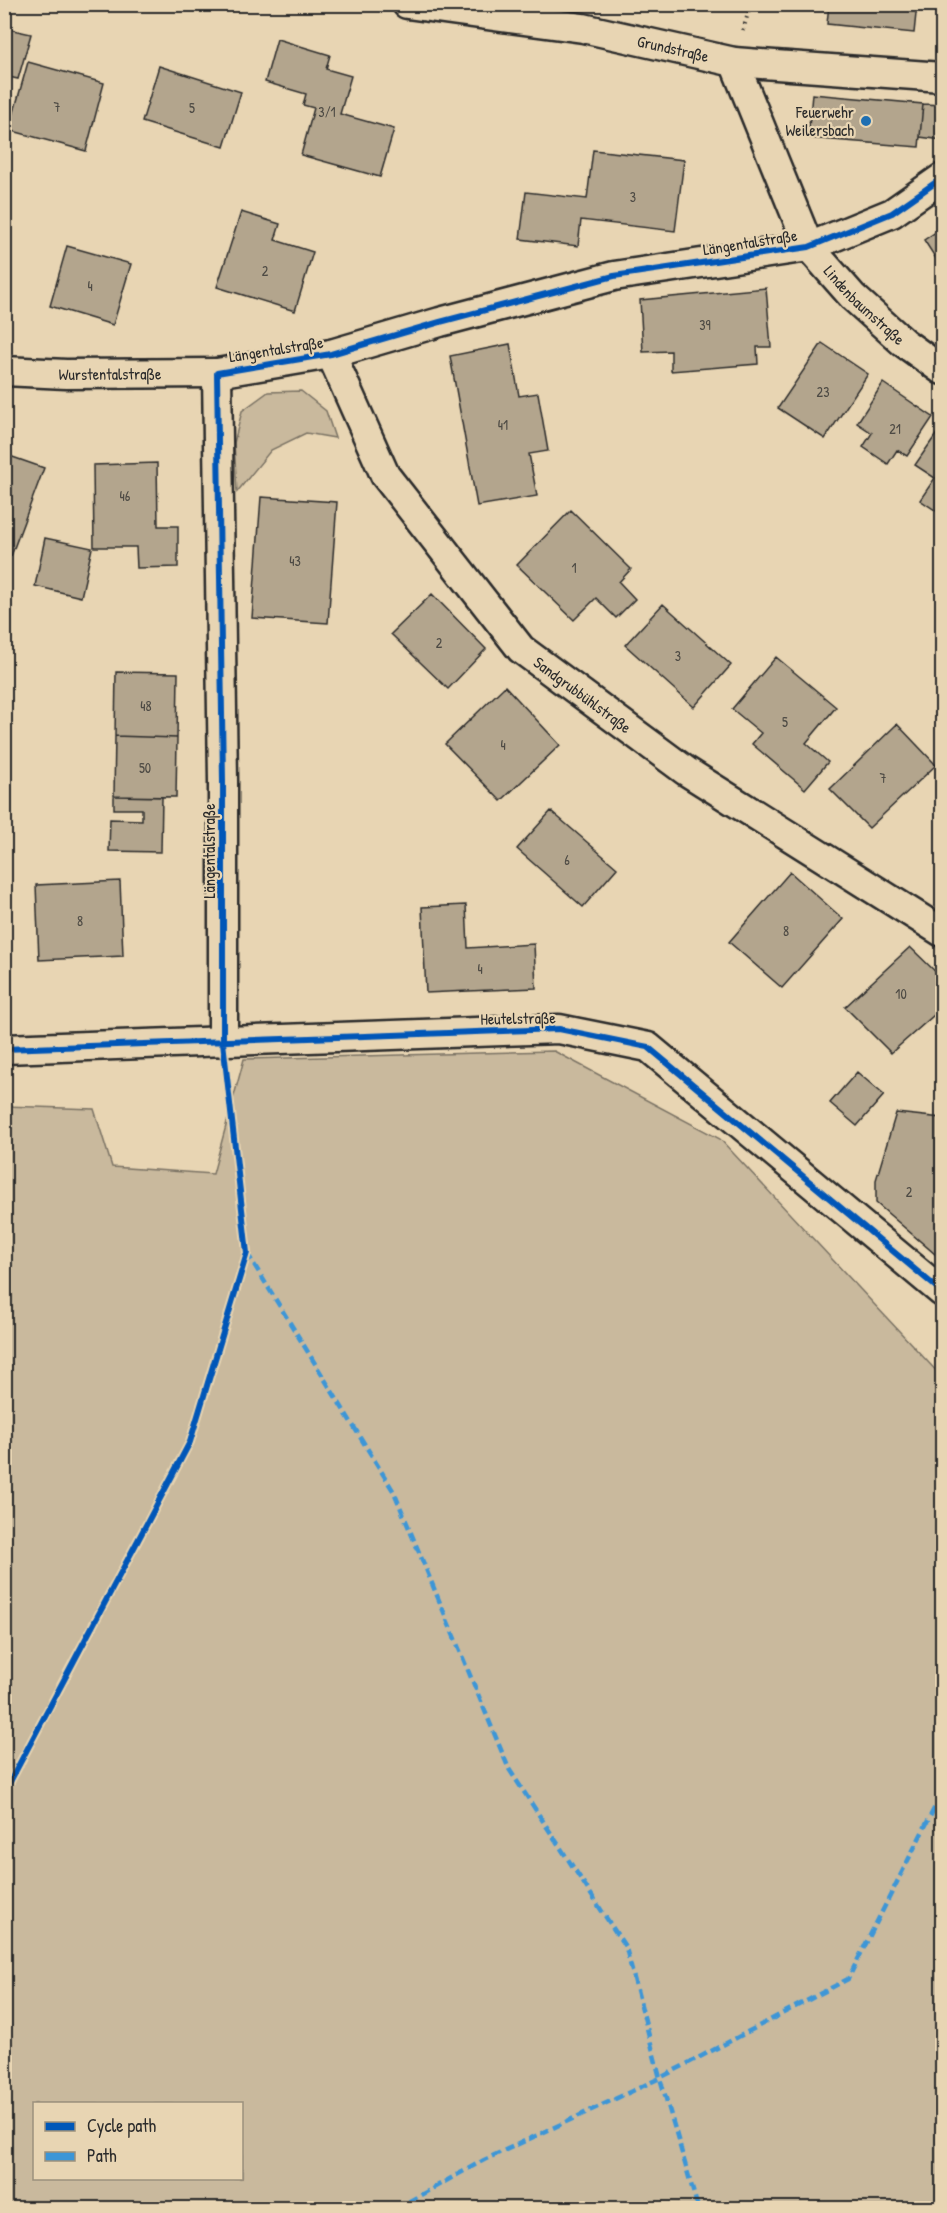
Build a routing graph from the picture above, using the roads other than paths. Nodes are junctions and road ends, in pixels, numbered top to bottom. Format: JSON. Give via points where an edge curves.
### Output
{"nodes":[{"id":1,"x":407,"y":4,"type":"edge"},
{"id":2,"x":466,"y":8,"type":"edge"},
{"id":3,"x":734,"y":62,"type":"junction"},
{"id":4,"x":942,"y":77,"type":"edge"},
{"id":5,"x":942,"y":178,"type":"edge"},
{"id":6,"x":809,"y":247,"type":"junction"},
{"id":7,"x":331,"y":354,"type":"junction"},
{"id":8,"x":942,"y":370,"type":"edge"},
{"id":9,"x":4,"y":371,"type":"edge"},
{"id":10,"x":217,"y":373,"type":"junction"},
{"id":11,"x":942,"y":932,"type":"edge"},
{"id":12,"x":223,"y":1042,"type":"junction"},
{"id":13,"x":4,"y":1049,"type":"edge"},
{"id":14,"x":942,"y":1292,"type":"edge"}],
"edges":[{"from":1,"to":2,"type":"street","name":"Grundstraße"},
{"from":2,"to":3,"type":"street","name":"Grundstraße","via":[[583,28]]},
{"from":3,"to":4,"type":"street","name":"Grundstraße"},
{"from":3,"to":6,"type":"street","name":"Lindenbaumstraße"},
{"from":5,"to":6,"type":"street","name":"Längentalstraße","via":[[892,213]]},
{"from":6,"to":7,"type":"street","name":"Längentalstraße","via":[[614,276]]},
{"from":6,"to":8,"type":"street","name":"Lindenbaumstraße","via":[[853,297],[903,342]]},
{"from":7,"to":10,"type":"street","name":"Längentalstraße"},
{"from":7,"to":11,"type":"street","name":"Sandgrubbühlstraße","via":[[385,474],[521,649],[686,771]]},
{"from":9,"to":10,"type":"street","name":"Wurstentalstraße"},
{"from":10,"to":12,"type":"street","name":"Längentalstraße"},
{"from":12,"to":13,"type":"street","name":"Heutelstraße"},
{"from":12,"to":14,"type":"street","name":"Heutelstraße","via":[[559,1029],[648,1047]]}]}
